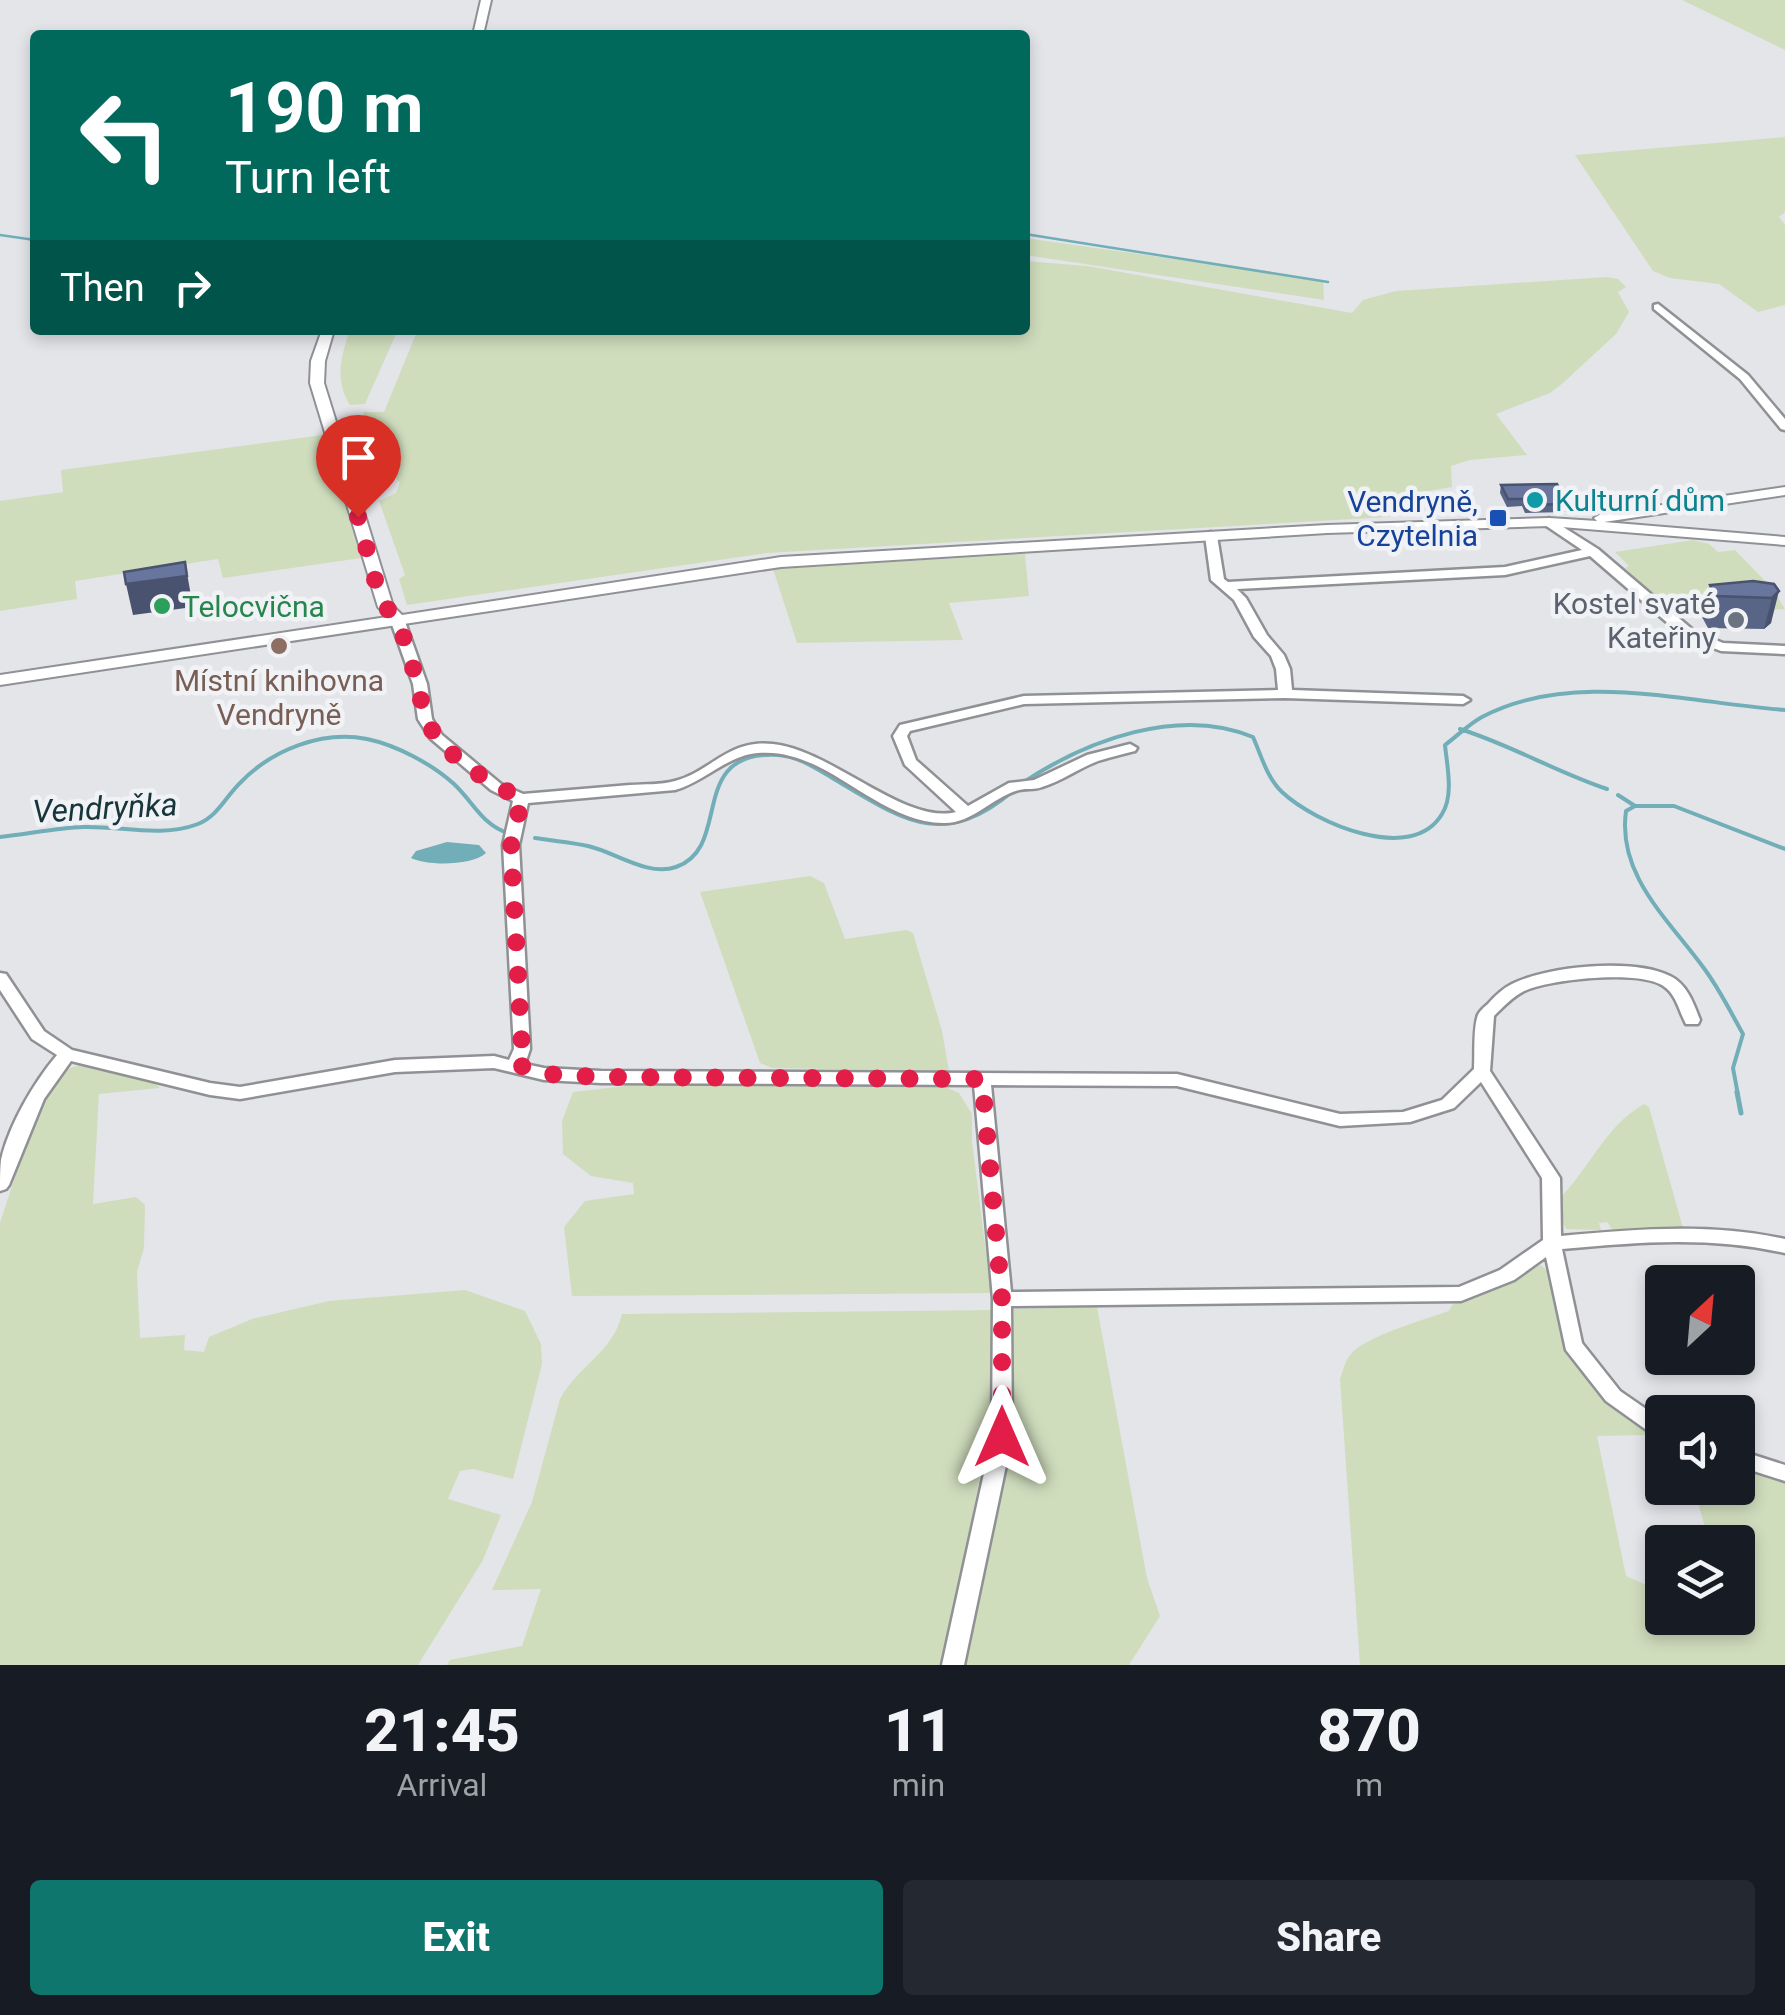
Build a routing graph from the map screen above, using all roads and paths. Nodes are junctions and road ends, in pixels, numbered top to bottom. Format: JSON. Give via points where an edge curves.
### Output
{"nodes":[{"id":1,"x":486,"y":0,"type":"edge"},
{"id":2,"x":479,"y":30,"type":"edge"},
{"id":3,"x":1658,"y":308,"type":"dead end"},
{"id":4,"x":326,"y":335,"type":"edge"},
{"id":5,"x":1785,"y":426,"type":"edge"},
{"id":6,"x":1785,"y":491,"type":"edge"},
{"id":7,"x":1549,"y":522,"type":"junction"},
{"id":8,"x":1581,"y":522,"type":"junction"},
{"id":9,"x":1212,"y":536,"type":"junction"},
{"id":10,"x":1785,"y":541,"type":"edge"},
{"id":11,"x":1594,"y":552,"type":"junction"},
{"id":12,"x":1228,"y":586,"type":"junction"},
{"id":13,"x":396,"y":618,"type":"junction"},
{"id":14,"x":1785,"y":650,"type":"edge"},
{"id":15,"x":0,"y":680,"type":"edge"},
{"id":16,"x":1285,"y":694,"type":"junction"},
{"id":17,"x":1463,"y":700,"type":"dead end"},
{"id":18,"x":1130,"y":748,"type":"dead end"},
{"id":19,"x":522,"y":799,"type":"junction"},
{"id":20,"x":965,"y":814,"type":"junction"},
{"id":21,"x":0,"y":978,"type":"edge"},
{"id":22,"x":1692,"y":1020,"type":"dead end"},
{"id":23,"x":66,"y":1054,"type":"junction"},
{"id":24,"x":516,"y":1064,"type":"junction"},
{"id":25,"x":1482,"y":1071,"type":"junction"},
{"id":26,"x":982,"y":1079,"type":"junction"},
{"id":27,"x":0,"y":1186,"type":"edge"},
{"id":28,"x":1552,"y":1243,"type":"junction"},
{"id":29,"x":1785,"y":1246,"type":"edge"},
{"id":30,"x":1002,"y":1299,"type":"junction"},
{"id":31,"x":1645,"y":1418,"type":"edge"},
{"id":32,"x":1755,"y":1463,"type":"edge"},
{"id":33,"x":1785,"y":1473,"type":"edge"},
{"id":34,"x":953,"y":1665,"type":"edge"}],
"edges":[{"from":1,"to":2,"type":"street"},
{"from":3,"to":5,"type":"street","via":[[1744,378]]},
{"from":4,"to":13,"type":"street","via":[[318,361],[320,396],[386,607]]},
{"from":6,"to":8,"type":"street"},
{"from":7,"to":8,"type":"street"},
{"from":7,"to":9,"type":"street"},
{"from":7,"to":11,"type":"street"},
{"from":8,"to":10,"type":"street"},
{"from":9,"to":12,"type":"street","via":[[1218,580]]},
{"from":9,"to":13,"type":"street","via":[[781,562]]},
{"from":11,"to":12,"type":"street","via":[[1505,571]]},
{"from":11,"to":14,"type":"street","via":[[1703,642]]},
{"from":12,"to":16,"type":"street","via":[[1278,655]]},
{"from":13,"to":15,"type":"street"},
{"from":13,"to":19,"type":"street","via":[[426,720],[438,738],[496,787]]},
{"from":16,"to":17,"type":"street"},
{"from":16,"to":20,"type":"street","via":[[1024,700],[901,731],[910,762]]},
{"from":18,"to":20,"type":"street","via":[[1014,786]]},
{"from":19,"to":20,"type":"street","via":[[675,786],[691,782],[723,756],[776,748],[814,757],[909,812]]},
{"from":19,"to":24,"type":"street","via":[[511,846],[522,1049]]},
{"from":21,"to":23,"type":"street","via":[[38,1034]]},
{"from":22,"to":25,"type":"street","via":[[1674,987],[1647,974],[1524,984],[1486,1015]]},
{"from":23,"to":24,"type":"street","via":[[240,1093],[395,1066]]},
{"from":23,"to":27,"type":"street","via":[[34,1097]]},
{"from":24,"to":26,"type":"street","via":[[544,1074],[601,1077]]},
{"from":25,"to":26,"type":"street","via":[[1448,1104],[1404,1118],[1340,1120],[1176,1080]]},
{"from":25,"to":28,"type":"street","via":[[1552,1178]]},
{"from":26,"to":30,"type":"street"},
{"from":28,"to":29,"type":"street","via":[[1669,1232],[1742,1234]]},
{"from":28,"to":30,"type":"street","via":[[1507,1275],[1462,1294]]},
{"from":28,"to":31,"type":"street","via":[[1573,1345],[1613,1396]]},
{"from":30,"to":34,"type":"street","via":[[1002,1437]]},
{"from":32,"to":33,"type":"street"}]}
